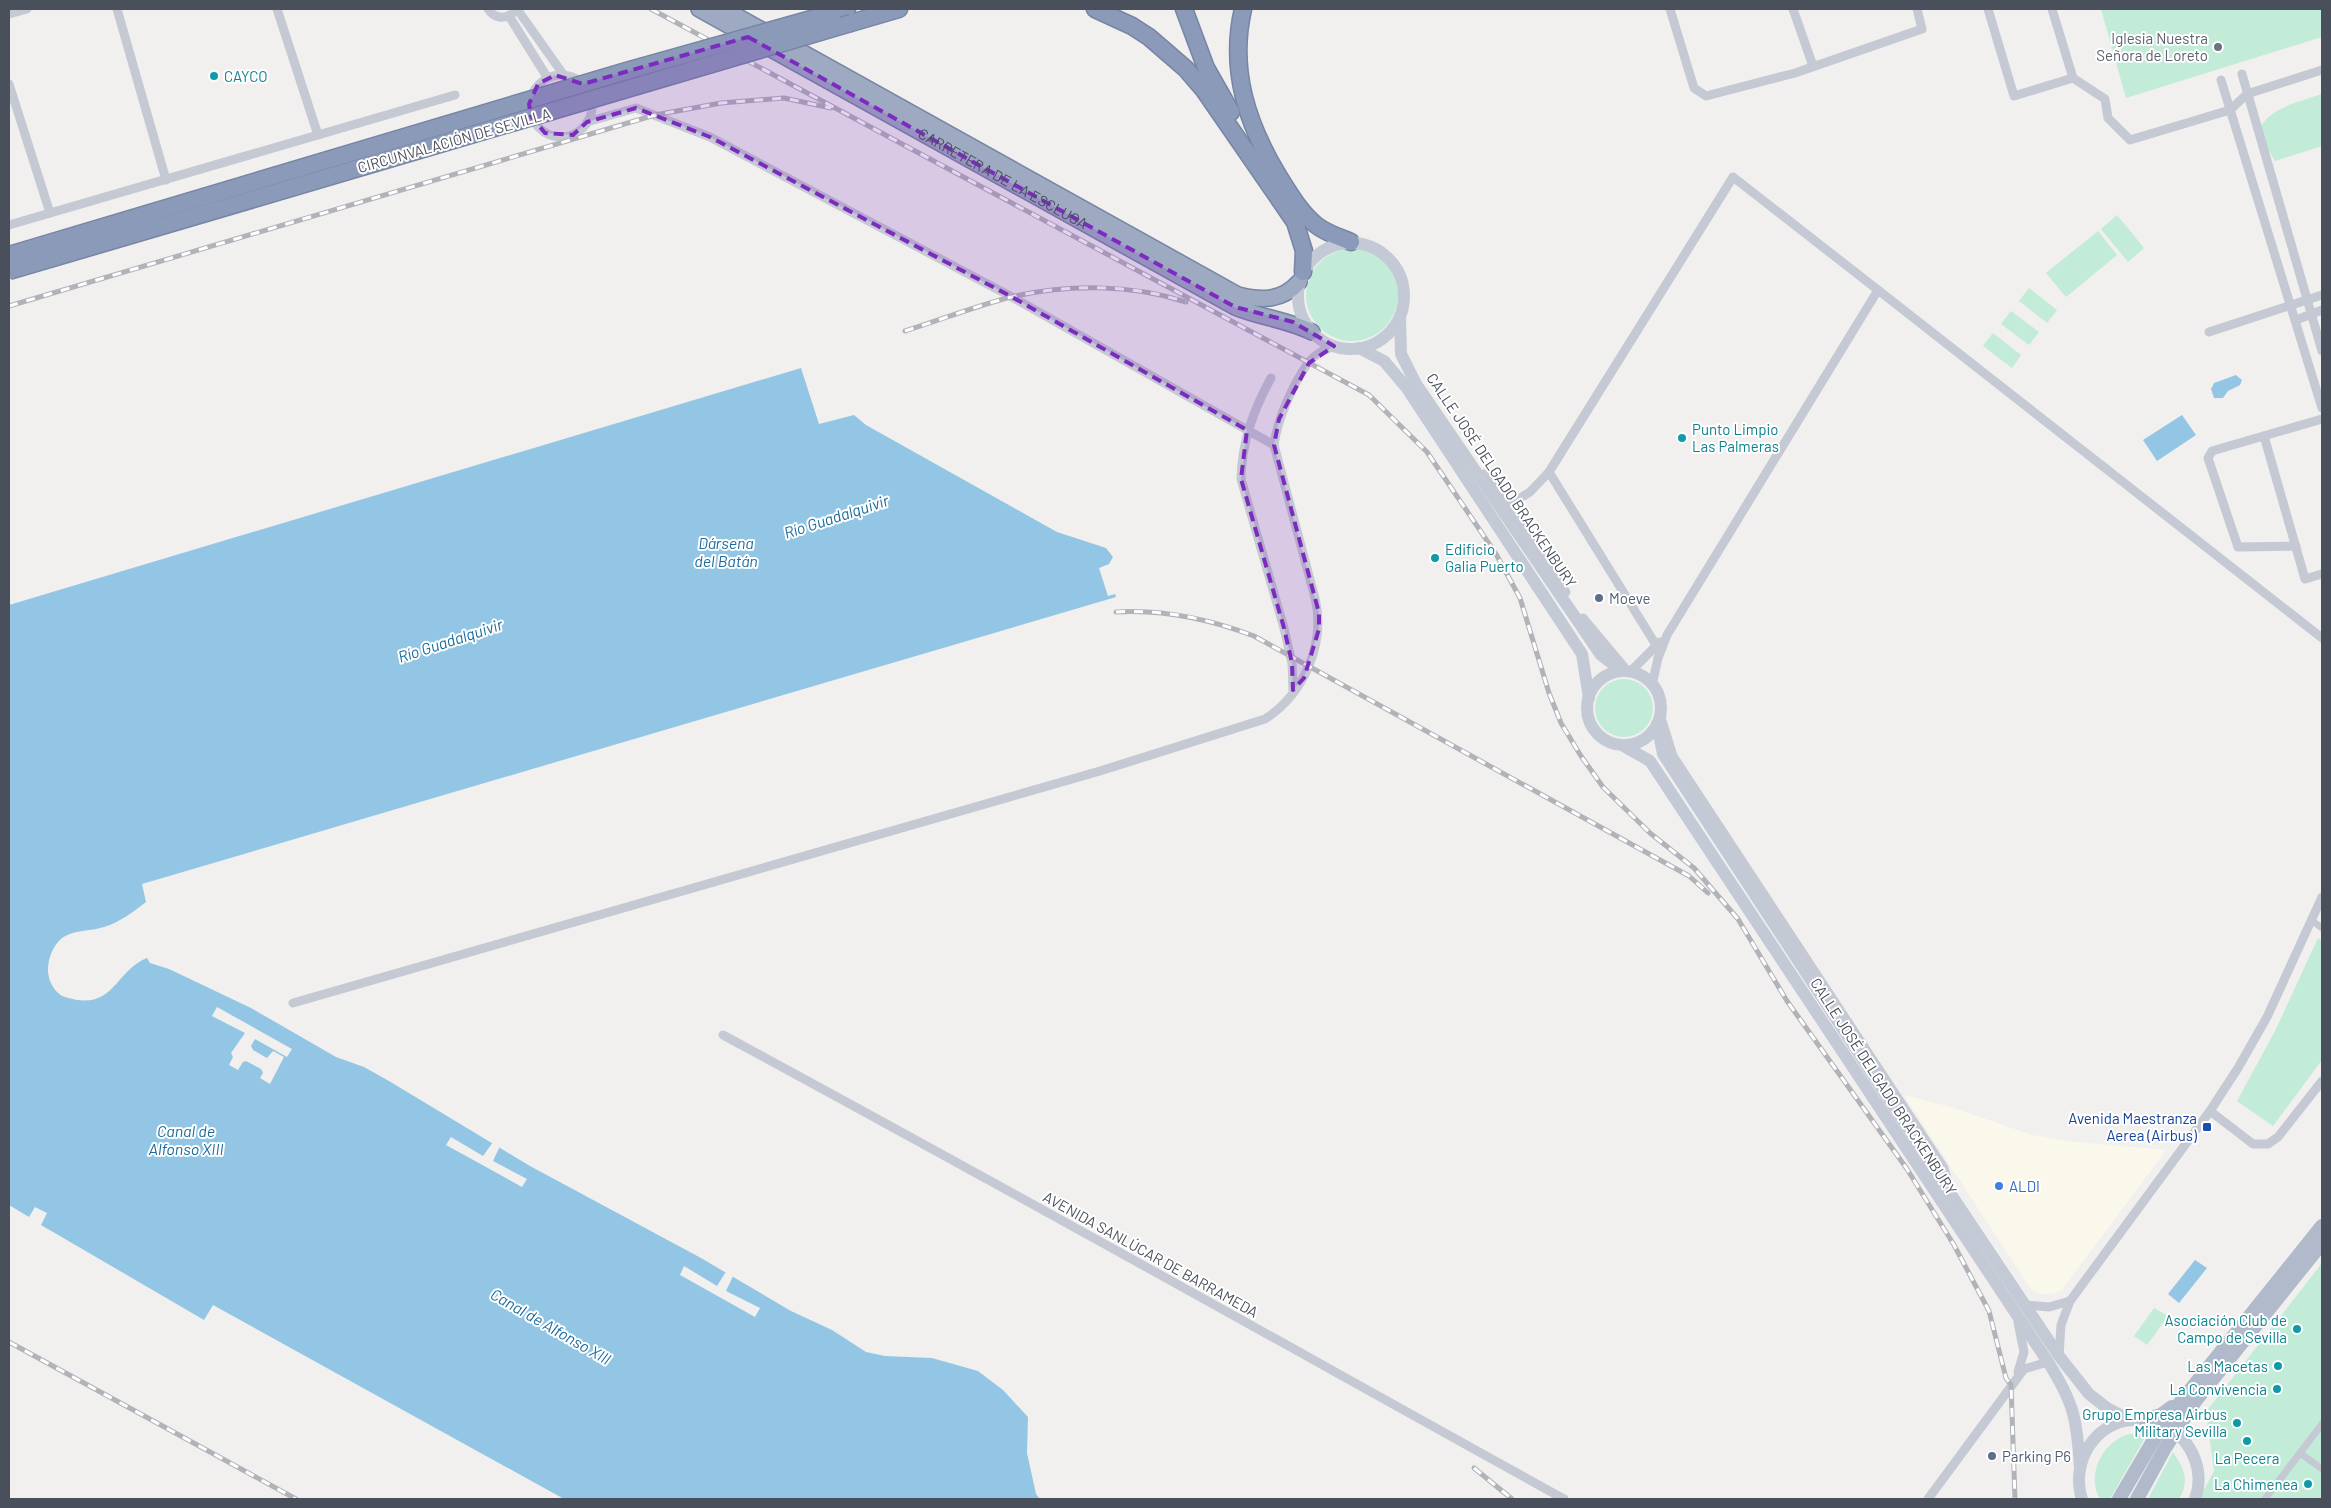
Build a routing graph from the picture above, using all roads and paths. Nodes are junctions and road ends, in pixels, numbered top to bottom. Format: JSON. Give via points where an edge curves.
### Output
{"nodes":[{"id":1,"x":27,"y":9,"type":"edge"},
{"id":2,"x":117,"y":9,"type":"edge"},
{"id":3,"x":278,"y":9,"type":"edge"},
{"id":4,"x":488,"y":9,"type":"edge"},
{"id":5,"x":517,"y":9,"type":"edge"},
{"id":6,"x":698,"y":9,"type":"edge"},
{"id":7,"x":724,"y":9,"type":"edge"},
{"id":8,"x":899,"y":9,"type":"edge"},
{"id":9,"x":1094,"y":9,"type":"edge"},
{"id":10,"x":1184,"y":9,"type":"edge"},
{"id":11,"x":1243,"y":9,"type":"edge"},
{"id":12,"x":1670,"y":9,"type":"edge"},
{"id":13,"x":1793,"y":9,"type":"edge"},
{"id":14,"x":1917,"y":9,"type":"edge"},
{"id":15,"x":1988,"y":9,"type":"edge"},
{"id":16,"x":2052,"y":9,"type":"edge"},
{"id":17,"x":9,"y":14,"type":"edge"},
{"id":18,"x":844,"y":15,"type":"edge"},
{"id":19,"x":509,"y":16,"type":"junction"},
{"id":20,"x":1813,"y":66,"type":"junction"},
{"id":21,"x":2322,"y":70,"type":"edge"},
{"id":22,"x":563,"y":74,"type":"junction"},
{"id":23,"x":2242,"y":74,"type":"dead end"},
{"id":24,"x":547,"y":78,"type":"junction"},
{"id":25,"x":2072,"y":78,"type":"junction"},
{"id":26,"x":2221,"y":80,"type":"dead end"},
{"id":27,"x":9,"y":84,"type":"edge"},
{"id":28,"x":2247,"y":94,"type":"junction"},
{"id":29,"x":455,"y":95,"type":"dead end"},
{"id":30,"x":2230,"y":110,"type":"junction"},
{"id":31,"x":587,"y":122,"type":"junction"},
{"id":32,"x":318,"y":135,"type":"junction"},
{"id":33,"x":1256,"y":151,"type":"junction"},
{"id":34,"x":166,"y":180,"type":"junction"},
{"id":35,"x":50,"y":214,"type":"junction"},
{"id":36,"x":9,"y":226,"type":"edge"},
{"id":37,"x":1351,"y":242,"type":"junction"},
{"id":38,"x":9,"y":255,"type":"edge"},
{"id":39,"x":9,"y":271,"type":"edge"},
{"id":40,"x":1301,"y":277,"type":"junction"},
{"id":41,"x":1878,"y":290,"type":"junction"},
{"id":42,"x":2322,"y":295,"type":"edge"},
{"id":43,"x":2307,"y":300,"type":"junction"},
{"id":44,"x":2291,"y":306,"type":"junction"},
{"id":45,"x":2322,"y":310,"type":"edge"},
{"id":46,"x":2311,"y":314,"type":"junction"},
{"id":47,"x":1400,"y":318,"type":"junction"},
{"id":48,"x":2296,"y":320,"type":"junction"},
{"id":49,"x":1312,"y":332,"type":"junction"},
{"id":50,"x":2208,"y":332,"type":"dead end"},
{"id":51,"x":1334,"y":346,"type":"junction"},
{"id":52,"x":1359,"y":348,"type":"junction"},
{"id":53,"x":2322,"y":351,"type":"edge"},
{"id":54,"x":1271,"y":378,"type":"dead end"},
{"id":55,"x":2322,"y":408,"type":"edge"},
{"id":56,"x":2322,"y":419,"type":"edge"},
{"id":57,"x":1247,"y":430,"type":"junction"},
{"id":58,"x":1450,"y":434,"type":"junction"},
{"id":59,"x":2264,"y":436,"type":"junction"},
{"id":60,"x":1274,"y":445,"type":"junction"},
{"id":61,"x":1549,"y":472,"type":"junction"},
{"id":62,"x":1508,"y":506,"type":"junction"},
{"id":63,"x":2296,"y":546,"type":"junction"},
{"id":64,"x":2322,"y":574,"type":"edge"},
{"id":65,"x":1667,"y":635,"type":"junction"},
{"id":66,"x":2322,"y":638,"type":"edge"},
{"id":67,"x":1656,"y":645,"type":"junction"},
{"id":68,"x":1626,"y":671,"type":"junction"},
{"id":69,"x":1652,"y":685,"type":"junction"},
{"id":70,"x":1293,"y":690,"type":"junction"},
{"id":71,"x":1589,"y":698,"type":"junction"},
{"id":72,"x":1659,"y":719,"type":"junction"},
{"id":73,"x":1622,"y":745,"type":"junction"},
{"id":74,"x":2322,"y":897,"type":"edge"},
{"id":75,"x":2311,"y":920,"type":"junction"},
{"id":76,"x":2322,"y":928,"type":"edge"},
{"id":77,"x":293,"y":1003,"type":"dead end"},
{"id":78,"x":723,"y":1035,"type":"dead end"},
{"id":79,"x":2322,"y":1081,"type":"edge"},
{"id":80,"x":2210,"y":1111,"type":"junction"},
{"id":81,"x":2322,"y":1226,"type":"edge"},
{"id":82,"x":2322,"y":1243,"type":"edge"},
{"id":83,"x":2070,"y":1301,"type":"junction"},
{"id":84,"x":2025,"y":1305,"type":"junction"},
{"id":85,"x":2016,"y":1315,"type":"junction"},
{"id":86,"x":2053,"y":1359,"type":"junction"},
{"id":87,"x":2013,"y":1382,"type":"junction"},
{"id":88,"x":2188,"y":1402,"type":"junction"},
{"id":89,"x":2137,"y":1420,"type":"junction"},
{"id":90,"x":2322,"y":1424,"type":"edge"},
{"id":91,"x":2169,"y":1428,"type":"junction"},
{"id":92,"x":2187,"y":1444,"type":"junction"},
{"id":93,"x":2300,"y":1453,"type":"junction"},
{"id":94,"x":2080,"y":1468,"type":"junction"},
{"id":95,"x":2322,"y":1470,"type":"edge"},
{"id":96,"x":2198,"y":1497,"type":"edge"},
{"id":97,"x":1564,"y":1499,"type":"edge"},
{"id":98,"x":1928,"y":1499,"type":"edge"},
{"id":99,"x":2082,"y":1499,"type":"edge"},
{"id":100,"x":2120,"y":1499,"type":"edge"},
{"id":101,"x":2137,"y":1499,"type":"edge"},
{"id":102,"x":2265,"y":1499,"type":"edge"}],
"edges":[{"from":1,"to":17,"type":"street"},
{"from":2,"to":34,"type":"street"},
{"from":3,"to":32,"type":"street"},
{"from":4,"to":19,"type":"street","via":[[498,17]]},
{"from":5,"to":19,"type":"street"},
{"from":5,"to":22,"type":"street"},
{"from":6,"to":49,"type":"highway","name":"CARRETERA DE LA ESCLUSA","via":[[1236,307],[1292,322]]},
{"from":7,"to":40,"type":"highway","name":"CARRETERA DE LA ESCLUSA","via":[[1238,296],[1264,300],[1280,297],[1291,291]]},
{"from":8,"to":18,"type":"highway","name":"CIRCUNVALACIÓN DE SEVILLA"},
{"from":9,"to":33,"type":"highway","via":[[1149,37],[1186,69]]},
{"from":10,"to":33,"type":"highway","via":[[1206,68]]},
{"from":11,"to":33,"type":"highway","via":[[1238,32],[1238,68]]},
{"from":12,"to":20,"type":"street","via":[[1694,88],[1706,96]]},
{"from":13,"to":20,"type":"street"},
{"from":14,"to":20,"type":"street","via":[[1922,29]]},
{"from":15,"to":25,"type":"street","via":[[2014,96]]},
{"from":16,"to":25,"type":"street"},
{"from":18,"to":38,"type":"highway","name":"CIRCUNVALACIÓN DE SEVILLA","bridge":true,"via":[[617,74]]},
{"from":18,"to":39,"type":"highway","name":"CIRCUNVALACIÓN DE SEVILLA","bridge":true},
{"from":19,"to":24,"type":"street"},
{"from":21,"to":28,"type":"street"},
{"from":22,"to":24,"type":"street"},
{"from":22,"to":31,"type":"street","via":[[572,76],[586,88],[592,105]]},
{"from":23,"to":28,"type":"street"},
{"from":24,"to":31,"type":"street","via":[[538,84],[529,104],[536,126],[545,133],[563,137],[573,135]]},
{"from":25,"to":30,"type":"street","via":[[2105,99],[2108,118],[2130,140]]},
{"from":26,"to":30,"type":"street"},
{"from":27,"to":35,"type":"street"},
{"from":28,"to":30,"type":"street"},
{"from":28,"to":43,"type":"street"},
{"from":29,"to":32,"type":"street"},
{"from":30,"to":44,"type":"street"},
{"from":31,"to":57,"type":"street","via":[[636,108],[710,137],[1012,297]]},
{"from":32,"to":34,"type":"street"},
{"from":33,"to":37,"type":"highway","via":[[1297,206],[1316,225]]},
{"from":33,"to":40,"type":"highway","via":[[1295,222],[1304,250]]},
{"from":34,"to":35,"type":"street"},
{"from":35,"to":36,"type":"street"},
{"from":37,"to":40,"type":"main road","via":[[1319,252]]},
{"from":37,"to":47,"type":"main road","via":[[1372,246],[1396,266],[1404,297]]},
{"from":40,"to":49,"type":"main road","via":[[1300,310]]},
{"from":41,"to":61,"type":"street","via":[[1733,177]]},
{"from":41,"to":65,"type":"street"},
{"from":41,"to":66,"type":"street"},
{"from":42,"to":43,"type":"street"},
{"from":43,"to":44,"type":"street"},
{"from":43,"to":46,"type":"street"},
{"from":44,"to":48,"type":"street"},
{"from":44,"to":50,"type":"street"},
{"from":45,"to":46,"type":"street"},
{"from":46,"to":48,"type":"street"},
{"from":46,"to":53,"type":"street"},
{"from":47,"to":52,"type":"main road","via":[[1387,335],[1374,344]]},
{"from":47,"to":58,"type":"main road","name":"CALLE JOSÉ DELGADO BRACKENBURY","via":[[1401,354],[1416,384]]},
{"from":48,"to":55,"type":"street"},
{"from":49,"to":51,"type":"main road"},
{"from":51,"to":52,"type":"main road"},
{"from":51,"to":60,"type":"street","via":[[1320,352],[1308,363],[1279,419]]},
{"from":52,"to":71,"type":"main road","name":"CALLE JOSÉ DELGADO BRACKENBURY","via":[[1384,361],[1406,387],[1577,645],[1582,654]]},
{"from":54,"to":57,"type":"street"},
{"from":56,"to":59,"type":"street"},
{"from":57,"to":60,"type":"street"},
{"from":57,"to":70,"type":"street","via":[[1241,454],[1241,478],[1286,637],[1292,663]]},
{"from":58,"to":62,"type":"street"},
{"from":58,"to":68,"type":"main road","name":"CALLE JOSÉ DELGADO BRACKENBURY","via":[[1602,655]]},
{"from":59,"to":63,"type":"street"},
{"from":59,"to":63,"type":"street","via":[[2212,451],[2208,458],[2238,546]]},
{"from":60,"to":70,"type":"street","via":[[1319,613],[1319,630],[1309,667]]},
{"from":61,"to":62,"type":"street","via":[[1530,492]]},
{"from":61,"to":67,"type":"street"},
{"from":62,"to":68,"type":"street","via":[[1588,625]]},
{"from":63,"to":64,"type":"street","via":[[2305,578]]},
{"from":65,"to":67,"type":"street"},
{"from":65,"to":69,"type":"street"},
{"from":67,"to":68,"type":"street"},
{"from":68,"to":69,"type":"main road","via":[[1638,674]]},
{"from":68,"to":71,"type":"main road","via":[[1610,674],[1599,681]]},
{"from":69,"to":72,"type":"main road","via":[[1659,698]]},
{"from":70,"to":77,"type":"street","via":[[1289,700],[1278,711],[1250,726]]},
{"from":71,"to":73,"type":"main road","via":[[1588,718],[1595,731],[1605,740]]},
{"from":72,"to":73,"type":"main road","via":[[1642,740]]},
{"from":72,"to":84,"type":"main road","name":"CALLE JOSÉ DELGADO BRACKENBURY","via":[[1663,754]]},
{"from":73,"to":85,"type":"main road","name":"CALLE JOSÉ DELGADO BRACKENBURY","via":[[1650,761]]},
{"from":74,"to":75,"type":"street"},
{"from":75,"to":76,"type":"street"},
{"from":75,"to":80,"type":"street","via":[[2267,1017]]},
{"from":78,"to":97,"type":"street","name":"AVENIDA SANLÚCAR DE BARRAMEDA","via":[[1151,1268]]},
{"from":79,"to":80,"type":"street","via":[[2278,1137],[2268,1144],[2253,1144]]},
{"from":80,"to":83,"type":"street"},
{"from":81,"to":88,"type":"main road"},
{"from":82,"to":88,"type":"main road"},
{"from":83,"to":84,"type":"street","via":[[2049,1307]]},
{"from":83,"to":86,"type":"street"},
{"from":84,"to":86,"type":"main road","name":"CALLE JOSÉ DELGADO BRACKENBURY"},
{"from":85,"to":86,"type":"main road","name":"CALLE JOSÉ DELGADO BRACKENBURY"},
{"from":85,"to":87,"type":"street","via":[[2024,1352],[2022,1365]]},
{"from":86,"to":87,"type":"street","via":[[2024,1369]]},
{"from":86,"to":89,"type":"main road","name":"CALLE JOSÉ DELGADO BRACKENBURY","via":[[2107,1408]]},
{"from":86,"to":94,"type":"main road","name":"CALLE JOSÉ DELGADO BRACKENBURY","via":[[2078,1428]]},
{"from":87,"to":98,"type":"street"},
{"from":88,"to":89,"type":"main road","via":[[2161,1415]]},
{"from":88,"to":91,"type":"main road"},
{"from":88,"to":92,"type":"main road"},
{"from":89,"to":91,"type":"main road","name":"CALLE JOSÉ DELGADO BRACKENBURY"},
{"from":89,"to":94,"type":"main road","via":[[2115,1424],[2102,1432],[2087,1448]]},
{"from":90,"to":93,"type":"street"},
{"from":91,"to":92,"type":"main road"},
{"from":91,"to":100,"type":"main road"},
{"from":91,"to":101,"type":"main road"},
{"from":92,"to":96,"type":"main road","via":[[2195,1459]]},
{"from":93,"to":95,"type":"street"},
{"from":93,"to":102,"type":"street"},
{"from":94,"to":99,"type":"main road","name":"CALLE JOSÉ DELGADO BRACKENBURY","via":[[2078,1480]]}]}
